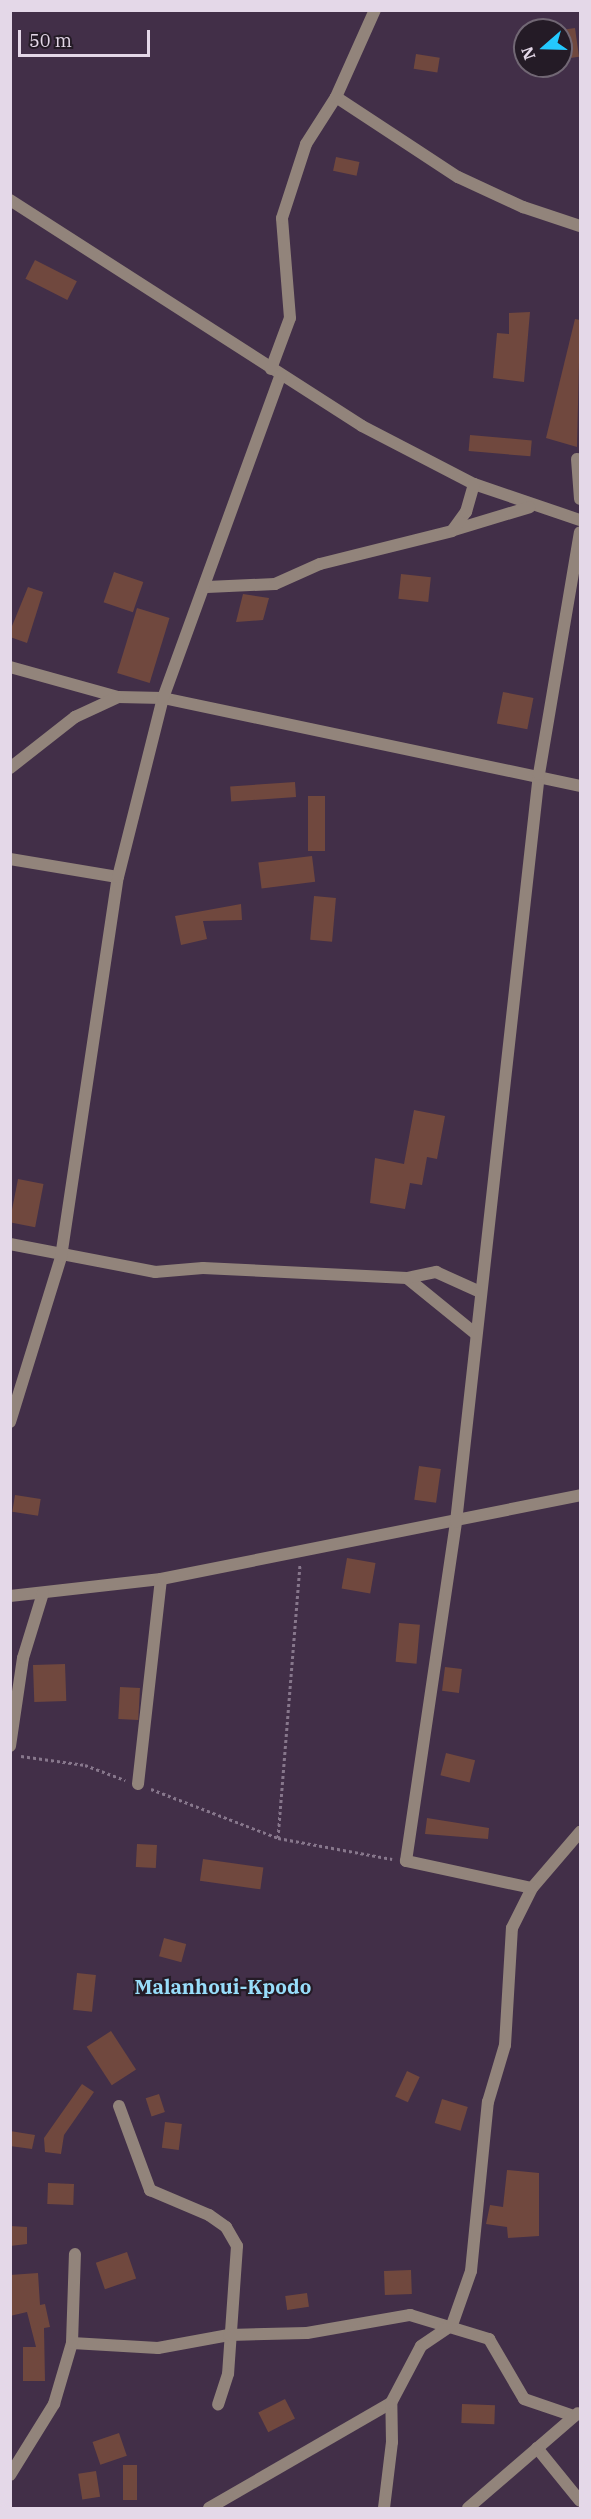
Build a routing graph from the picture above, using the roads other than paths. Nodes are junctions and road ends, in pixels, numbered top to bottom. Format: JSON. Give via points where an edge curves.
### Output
{"nodes":[{"id":1,"x":375,"y":10,"type":"edge"},
{"id":2,"x":336,"y":97,"type":"junction"},
{"id":3,"x":10,"y":200,"type":"edge"},
{"id":4,"x":580,"y":226,"type":"edge"},
{"id":5,"x":275,"y":373,"type":"junction"},
{"id":6,"x":578,"y":459,"type":"dead end"},
{"id":7,"x":474,"y":484,"type":"junction"},
{"id":8,"x":580,"y":499,"type":"edge"},
{"id":9,"x":530,"y":507,"type":"junction"},
{"id":10,"x":580,"y":520,"type":"edge"},
{"id":11,"x":452,"y":531,"type":"junction"},
{"id":12,"x":580,"y":532,"type":"edge"},
{"id":13,"x":207,"y":587,"type":"junction"},
{"id":14,"x":10,"y":667,"type":"edge"},
{"id":15,"x":118,"y":697,"type":"junction"},
{"id":16,"x":163,"y":698,"type":"junction"},
{"id":17,"x":10,"y":768,"type":"edge"},
{"id":18,"x":539,"y":774,"type":"junction"},
{"id":19,"x":580,"y":786,"type":"edge"},
{"id":20,"x":10,"y":859,"type":"edge"},
{"id":21,"x":118,"y":877,"type":"junction"},
{"id":22,"x":10,"y":1244,"type":"edge"},
{"id":23,"x":61,"y":1257,"type":"junction"},
{"id":24,"x":407,"y":1278,"type":"junction"},
{"id":25,"x":480,"y":1292,"type":"junction"},
{"id":26,"x":476,"y":1334,"type":"junction"},
{"id":27,"x":10,"y":1422,"type":"edge"},
{"id":28,"x":580,"y":1495,"type":"edge"},
{"id":29,"x":456,"y":1522,"type":"junction"},
{"id":30,"x":161,"y":1580,"type":"junction"},
{"id":31,"x":43,"y":1593,"type":"junction"},
{"id":32,"x":10,"y":1596,"type":"edge"},
{"id":33,"x":10,"y":1746,"type":"edge"},
{"id":34,"x":138,"y":1784,"type":"road end"},
{"id":35,"x":580,"y":1832,"type":"edge"},
{"id":36,"x":532,"y":1888,"type":"junction"},
{"id":37,"x":119,"y":2106,"type":"dead end"},
{"id":38,"x":75,"y":2254,"type":"dead end"},
{"id":39,"x":452,"y":2325,"type":"junction"},
{"id":40,"x":229,"y":2335,"type":"junction"},
{"id":41,"x":72,"y":2343,"type":"junction"},
{"id":42,"x":391,"y":2403,"type":"junction"},
{"id":43,"x":218,"y":2404,"type":"dead end"},
{"id":44,"x":577,"y":2413,"type":"edge"},
{"id":45,"x":537,"y":2448,"type":"junction"},
{"id":46,"x":10,"y":2475,"type":"edge"},
{"id":47,"x":580,"y":2501,"type":"edge"},
{"id":48,"x":209,"y":2508,"type":"edge"},
{"id":49,"x":384,"y":2508,"type":"edge"},
{"id":50,"x":468,"y":2508,"type":"edge"}],
"edges":[{"from":1,"to":2,"type":"street"},
{"from":2,"to":4,"type":"street","via":[[458,177]]},
{"from":2,"to":5,"type":"street","via":[[306,144],[282,218],[290,318]]},
{"from":3,"to":5,"type":"street"},
{"from":5,"to":7,"type":"street"},
{"from":5,"to":13,"type":"street"},
{"from":6,"to":8,"type":"street"},
{"from":7,"to":9,"type":"street"},
{"from":7,"to":11,"type":"street","via":[[466,512]]},
{"from":9,"to":10,"type":"street"},
{"from":9,"to":11,"type":"street"},
{"from":11,"to":13,"type":"street","via":[[320,564],[275,584]]},
{"from":12,"to":18,"type":"street"},
{"from":13,"to":16,"type":"street"},
{"from":14,"to":15,"type":"street"},
{"from":15,"to":16,"type":"street"},
{"from":15,"to":17,"type":"street","via":[[75,717]]},
{"from":16,"to":18,"type":"street"},
{"from":16,"to":21,"type":"street"},
{"from":18,"to":19,"type":"street"},
{"from":18,"to":25,"type":"street"},
{"from":20,"to":21,"type":"street"},
{"from":21,"to":23,"type":"street"},
{"from":22,"to":23,"type":"street"},
{"from":23,"to":24,"type":"street","via":[[155,1272],[203,1268]]},
{"from":23,"to":27,"type":"street"},
{"from":24,"to":25,"type":"street","via":[[436,1272]]},
{"from":24,"to":26,"type":"street"},
{"from":25,"to":26,"type":"street"},
{"from":26,"to":29,"type":"street"},
{"from":28,"to":29,"type":"street"},
{"from":29,"to":30,"type":"street"},
{"from":29,"to":36,"type":"street","via":[[406,1861]]},
{"from":30,"to":31,"type":"street"},
{"from":30,"to":34,"type":"street"},
{"from":31,"to":32,"type":"street"},
{"from":31,"to":33,"type":"street","via":[[23,1658]]},
{"from":35,"to":36,"type":"street"},
{"from":36,"to":39,"type":"street","via":[[512,1928],[505,2045],[488,2102],[471,2271]]},
{"from":37,"to":40,"type":"street","via":[[150,2190],[209,2215],[226,2227],[237,2246]]},
{"from":38,"to":41,"type":"street"},
{"from":39,"to":40,"type":"street","via":[[410,2315],[307,2333]]},
{"from":39,"to":42,"type":"street","via":[[421,2346]]},
{"from":39,"to":44,"type":"street","via":[[489,2339],[524,2399]]},
{"from":40,"to":41,"type":"street","via":[[158,2348]]},
{"from":40,"to":43,"type":"street","via":[[228,2374]]},
{"from":41,"to":46,"type":"street","via":[[54,2404]]},
{"from":42,"to":48,"type":"street"},
{"from":42,"to":49,"type":"street","via":[[392,2442]]},
{"from":44,"to":45,"type":"street"},
{"from":45,"to":47,"type":"street"},
{"from":45,"to":50,"type":"street"}]}
